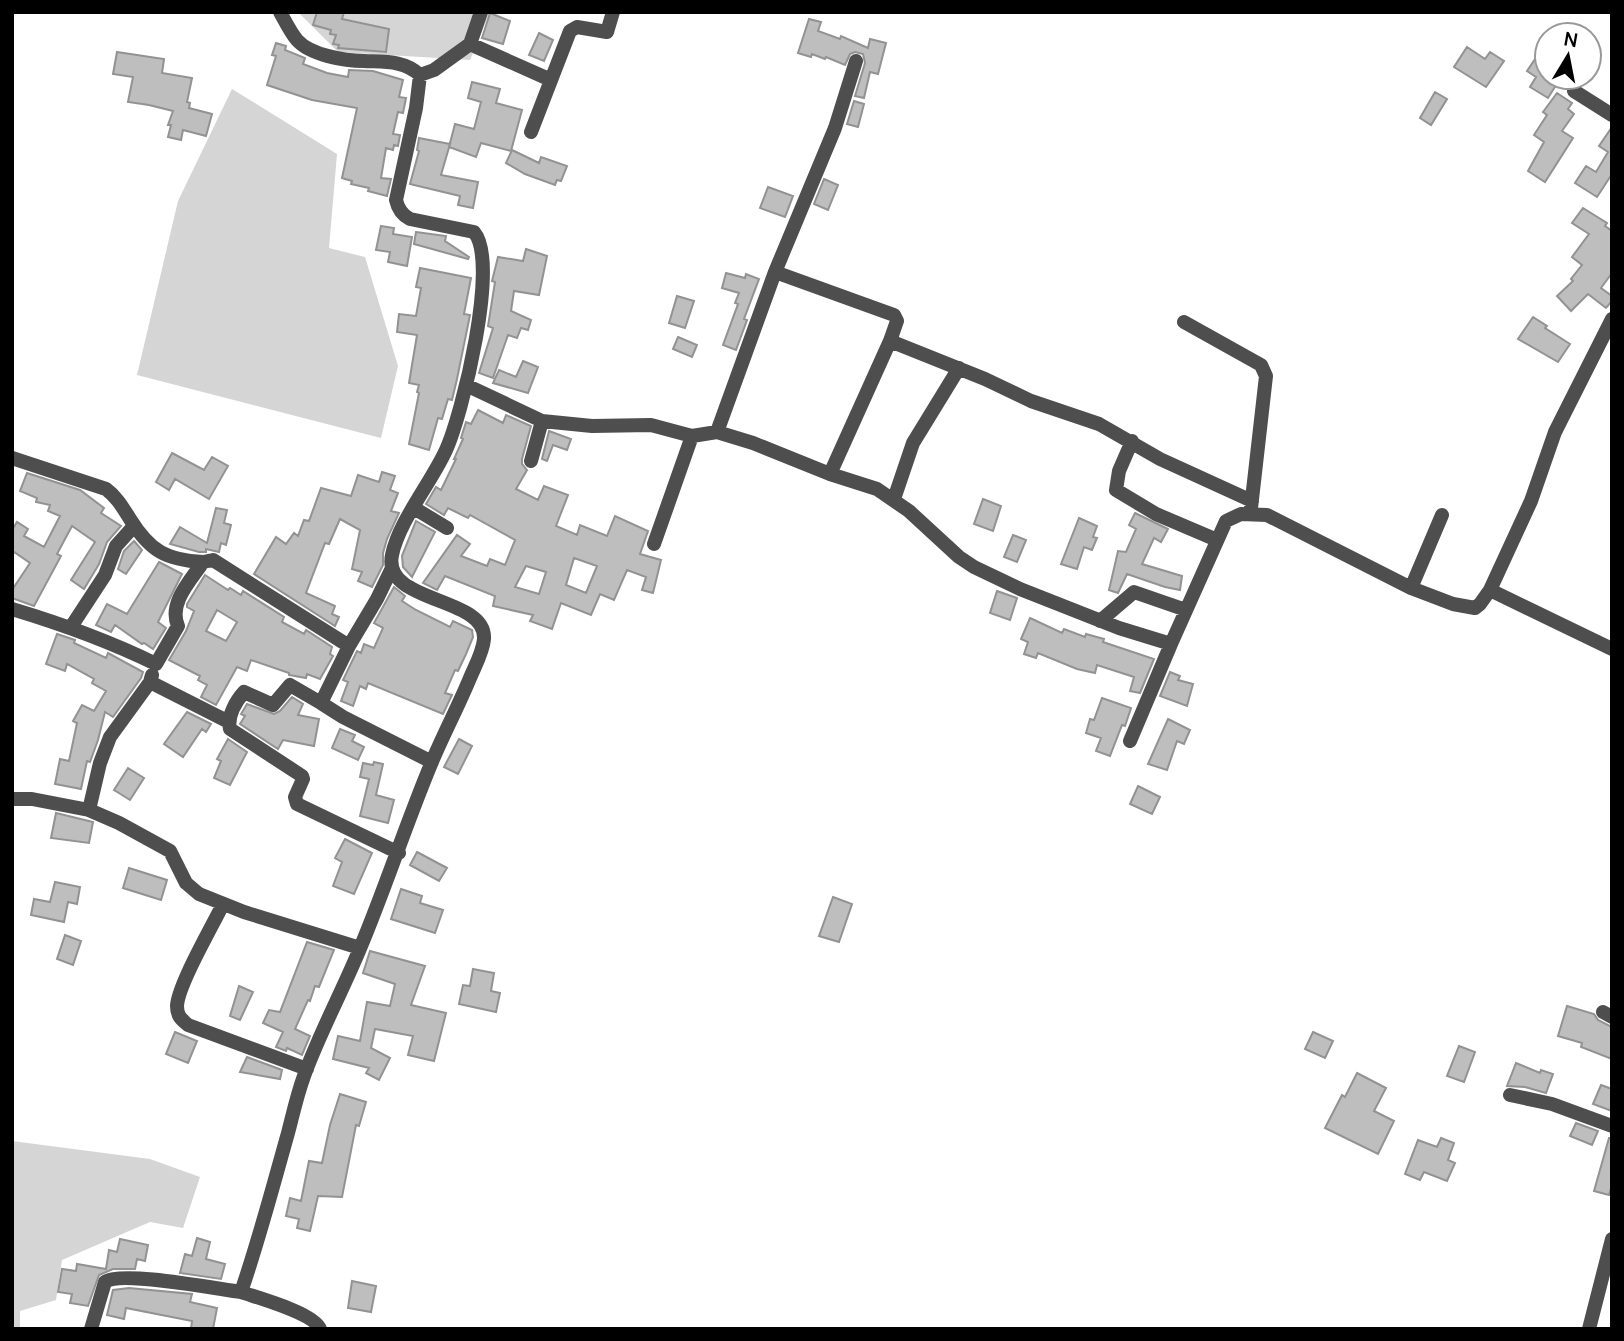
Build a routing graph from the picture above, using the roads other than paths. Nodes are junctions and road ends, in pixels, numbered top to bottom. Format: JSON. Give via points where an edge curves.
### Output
{"nodes":[{"id":1,"x":280,"y":12,"type":"edge"},
{"id":2,"x":481,"y":12,"type":"edge"},
{"id":3,"x":613,"y":12,"type":"edge"},
{"id":4,"x":470,"y":44,"type":"junction"},
{"id":5,"x":856,"y":61,"type":"dead end"},
{"id":6,"x":420,"y":75,"type":"junction"},
{"id":7,"x":551,"y":80,"type":"junction"},
{"id":8,"x":1574,"y":92,"type":"dead end"},
{"id":9,"x":1612,"y":115,"type":"edge"},
{"id":10,"x":531,"y":132,"type":"dead end"},
{"id":11,"x":775,"y":272,"type":"junction"},
{"id":12,"x":1612,"y":319,"type":"edge"},
{"id":13,"x":1184,"y":322,"type":"dead end"},
{"id":14,"x":890,"y":341,"type":"junction"},
{"id":15,"x":959,"y":368,"type":"junction"},
{"id":16,"x":468,"y":386,"type":"junction"},
{"id":17,"x":542,"y":421,"type":"junction"},
{"id":18,"x":716,"y":432,"type":"junction"},
{"id":19,"x":692,"y":436,"type":"junction"},
{"id":20,"x":1132,"y":441,"type":"junction"},
{"id":21,"x":12,"y":458,"type":"edge"},
{"id":22,"x":531,"y":461,"type":"dead end"},
{"id":23,"x":830,"y":474,"type":"junction"},
{"id":24,"x":894,"y":499,"type":"junction"},
{"id":25,"x":1251,"y":507,"type":"junction"},
{"id":26,"x":414,"y":508,"type":"junction"},
{"id":27,"x":1442,"y":515,"type":"dead end"},
{"id":28,"x":134,"y":526,"type":"junction"},
{"id":29,"x":447,"y":528,"type":"dead end"},
{"id":30,"x":1217,"y":540,"type":"junction"},
{"id":31,"x":654,"y":544,"type":"dead end"},
{"id":32,"x":202,"y":562,"type":"junction"},
{"id":33,"x":391,"y":570,"type":"junction"},
{"id":34,"x":1411,"y":588,"type":"junction"},
{"id":35,"x":1490,"y":590,"type":"junction"},
{"id":36,"x":12,"y":609,"type":"edge"},
{"id":37,"x":1186,"y":610,"type":"junction"},
{"id":38,"x":1100,"y":621,"type":"junction"},
{"id":39,"x":72,"y":627,"type":"junction"},
{"id":40,"x":1171,"y":644,"type":"junction"},
{"id":41,"x":349,"y":646,"type":"junction"},
{"id":42,"x":1612,"y":649,"type":"edge"},
{"id":43,"x":156,"y":664,"type":"junction"},
{"id":44,"x":150,"y":682,"type":"junction"},
{"id":45,"x":321,"y":703,"type":"junction"},
{"id":46,"x":229,"y":722,"type":"junction"},
{"id":47,"x":1130,"y":741,"type":"dead end"},
{"id":48,"x":432,"y":762,"type":"junction"},
{"id":49,"x":12,"y":799,"type":"edge"},
{"id":50,"x":89,"y":810,"type":"junction"},
{"id":51,"x":398,"y":853,"type":"junction"},
{"id":52,"x":223,"y":904,"type":"junction"},
{"id":53,"x":360,"y":948,"type":"junction"},
{"id":54,"x":307,"y":1069,"type":"junction"},
{"id":55,"x":1510,"y":1096,"type":"dead end"},
{"id":56,"x":1612,"y":1126,"type":"edge"},
{"id":57,"x":1612,"y":1239,"type":"edge"},
{"id":58,"x":240,"y":1292,"type":"junction"},
{"id":59,"x":91,"y":1329,"type":"edge"},
{"id":60,"x":320,"y":1329,"type":"edge"},
{"id":61,"x":1589,"y":1329,"type":"edge"}],
"edges":[{"from":1,"to":6,"type":"street","via":[[297,40],[314,51],[357,61],[401,64]]},
{"from":2,"to":4,"type":"street"},
{"from":3,"to":7,"type":"street","via":[[607,32],[578,27],[570,31]]},
{"from":4,"to":6,"type":"street"},
{"from":4,"to":7,"type":"street"},
{"from":5,"to":11,"type":"street","via":[[835,128]]},
{"from":6,"to":16,"type":"street","via":[[396,200],[410,219],[470,230],[478,238],[480,314]]},
{"from":7,"to":10,"type":"street"},
{"from":8,"to":9,"type":"street"},
{"from":11,"to":14,"type":"street","via":[[894,315],[897,321]]},
{"from":11,"to":18,"type":"street"},
{"from":12,"to":35,"type":"street","via":[[1549,444],[1531,501]]},
{"from":13,"to":25,"type":"street","via":[[1261,365],[1266,376]]},
{"from":14,"to":15,"type":"street"},
{"from":14,"to":23,"type":"street"},
{"from":15,"to":20,"type":"street"},
{"from":15,"to":24,"type":"street","via":[[913,443]]},
{"from":16,"to":17,"type":"street"},
{"from":16,"to":26,"type":"street","via":[[449,444]]},
{"from":17,"to":19,"type":"street","via":[[645,425]]},
{"from":17,"to":22,"type":"street"},
{"from":18,"to":19,"type":"street"},
{"from":18,"to":23,"type":"street"},
{"from":19,"to":31,"type":"street"},
{"from":20,"to":25,"type":"street"},
{"from":20,"to":30,"type":"street","via":[[1116,490],[1156,514]]},
{"from":21,"to":28,"type":"street","via":[[106,489]]},
{"from":23,"to":24,"type":"street"},
{"from":24,"to":38,"type":"street","via":[[974,567]]},
{"from":25,"to":30,"type":"street","via":[[1226,522]]},
{"from":25,"to":34,"type":"street"},
{"from":26,"to":29,"type":"street"},
{"from":26,"to":33,"type":"street","via":[[394,548]]},
{"from":27,"to":34,"type":"street"},
{"from":28,"to":32,"type":"street","via":[[149,543],[174,559]]},
{"from":28,"to":39,"type":"street","via":[[116,546],[105,575]]},
{"from":30,"to":37,"type":"street"},
{"from":32,"to":41,"type":"street","via":[[218,561]]},
{"from":32,"to":43,"type":"street","via":[[176,603],[178,626]]},
{"from":33,"to":41,"type":"street"},
{"from":33,"to":48,"type":"street","via":[[404,584],[474,617],[482,628],[478,660]]},
{"from":34,"to":35,"type":"street","via":[[1467,608],[1475,608]]},
{"from":35,"to":42,"type":"street"},
{"from":36,"to":39,"type":"street"},
{"from":37,"to":38,"type":"street","via":[[1134,592]]},
{"from":37,"to":40,"type":"street"},
{"from":38,"to":40,"type":"street"},
{"from":39,"to":43,"type":"street"},
{"from":40,"to":47,"type":"street"},
{"from":41,"to":45,"type":"street"},
{"from":43,"to":44,"type":"street"},
{"from":44,"to":46,"type":"street"},
{"from":44,"to":50,"type":"street","via":[[110,737]]},
{"from":45,"to":46,"type":"street","via":[[290,685],[273,705],[244,692]]},
{"from":45,"to":48,"type":"street"},
{"from":46,"to":51,"type":"street","via":[[236,734],[302,776],[297,804]]},
{"from":48,"to":51,"type":"street"},
{"from":49,"to":50,"type":"street"},
{"from":50,"to":52,"type":"street","via":[[170,851],[192,890]]},
{"from":51,"to":53,"type":"street"},
{"from":52,"to":53,"type":"street"},
{"from":52,"to":54,"type":"street","via":[[180,991],[179,1017],[188,1025]]},
{"from":53,"to":54,"type":"street"},
{"from":54,"to":58,"type":"street"},
{"from":55,"to":56,"type":"street","via":[[1552,1104]]},
{"from":57,"to":61,"type":"street"},
{"from":58,"to":59,"type":"street","via":[[111,1278],[105,1282]]},
{"from":58,"to":60,"type":"street","via":[[307,1317]]}]}
